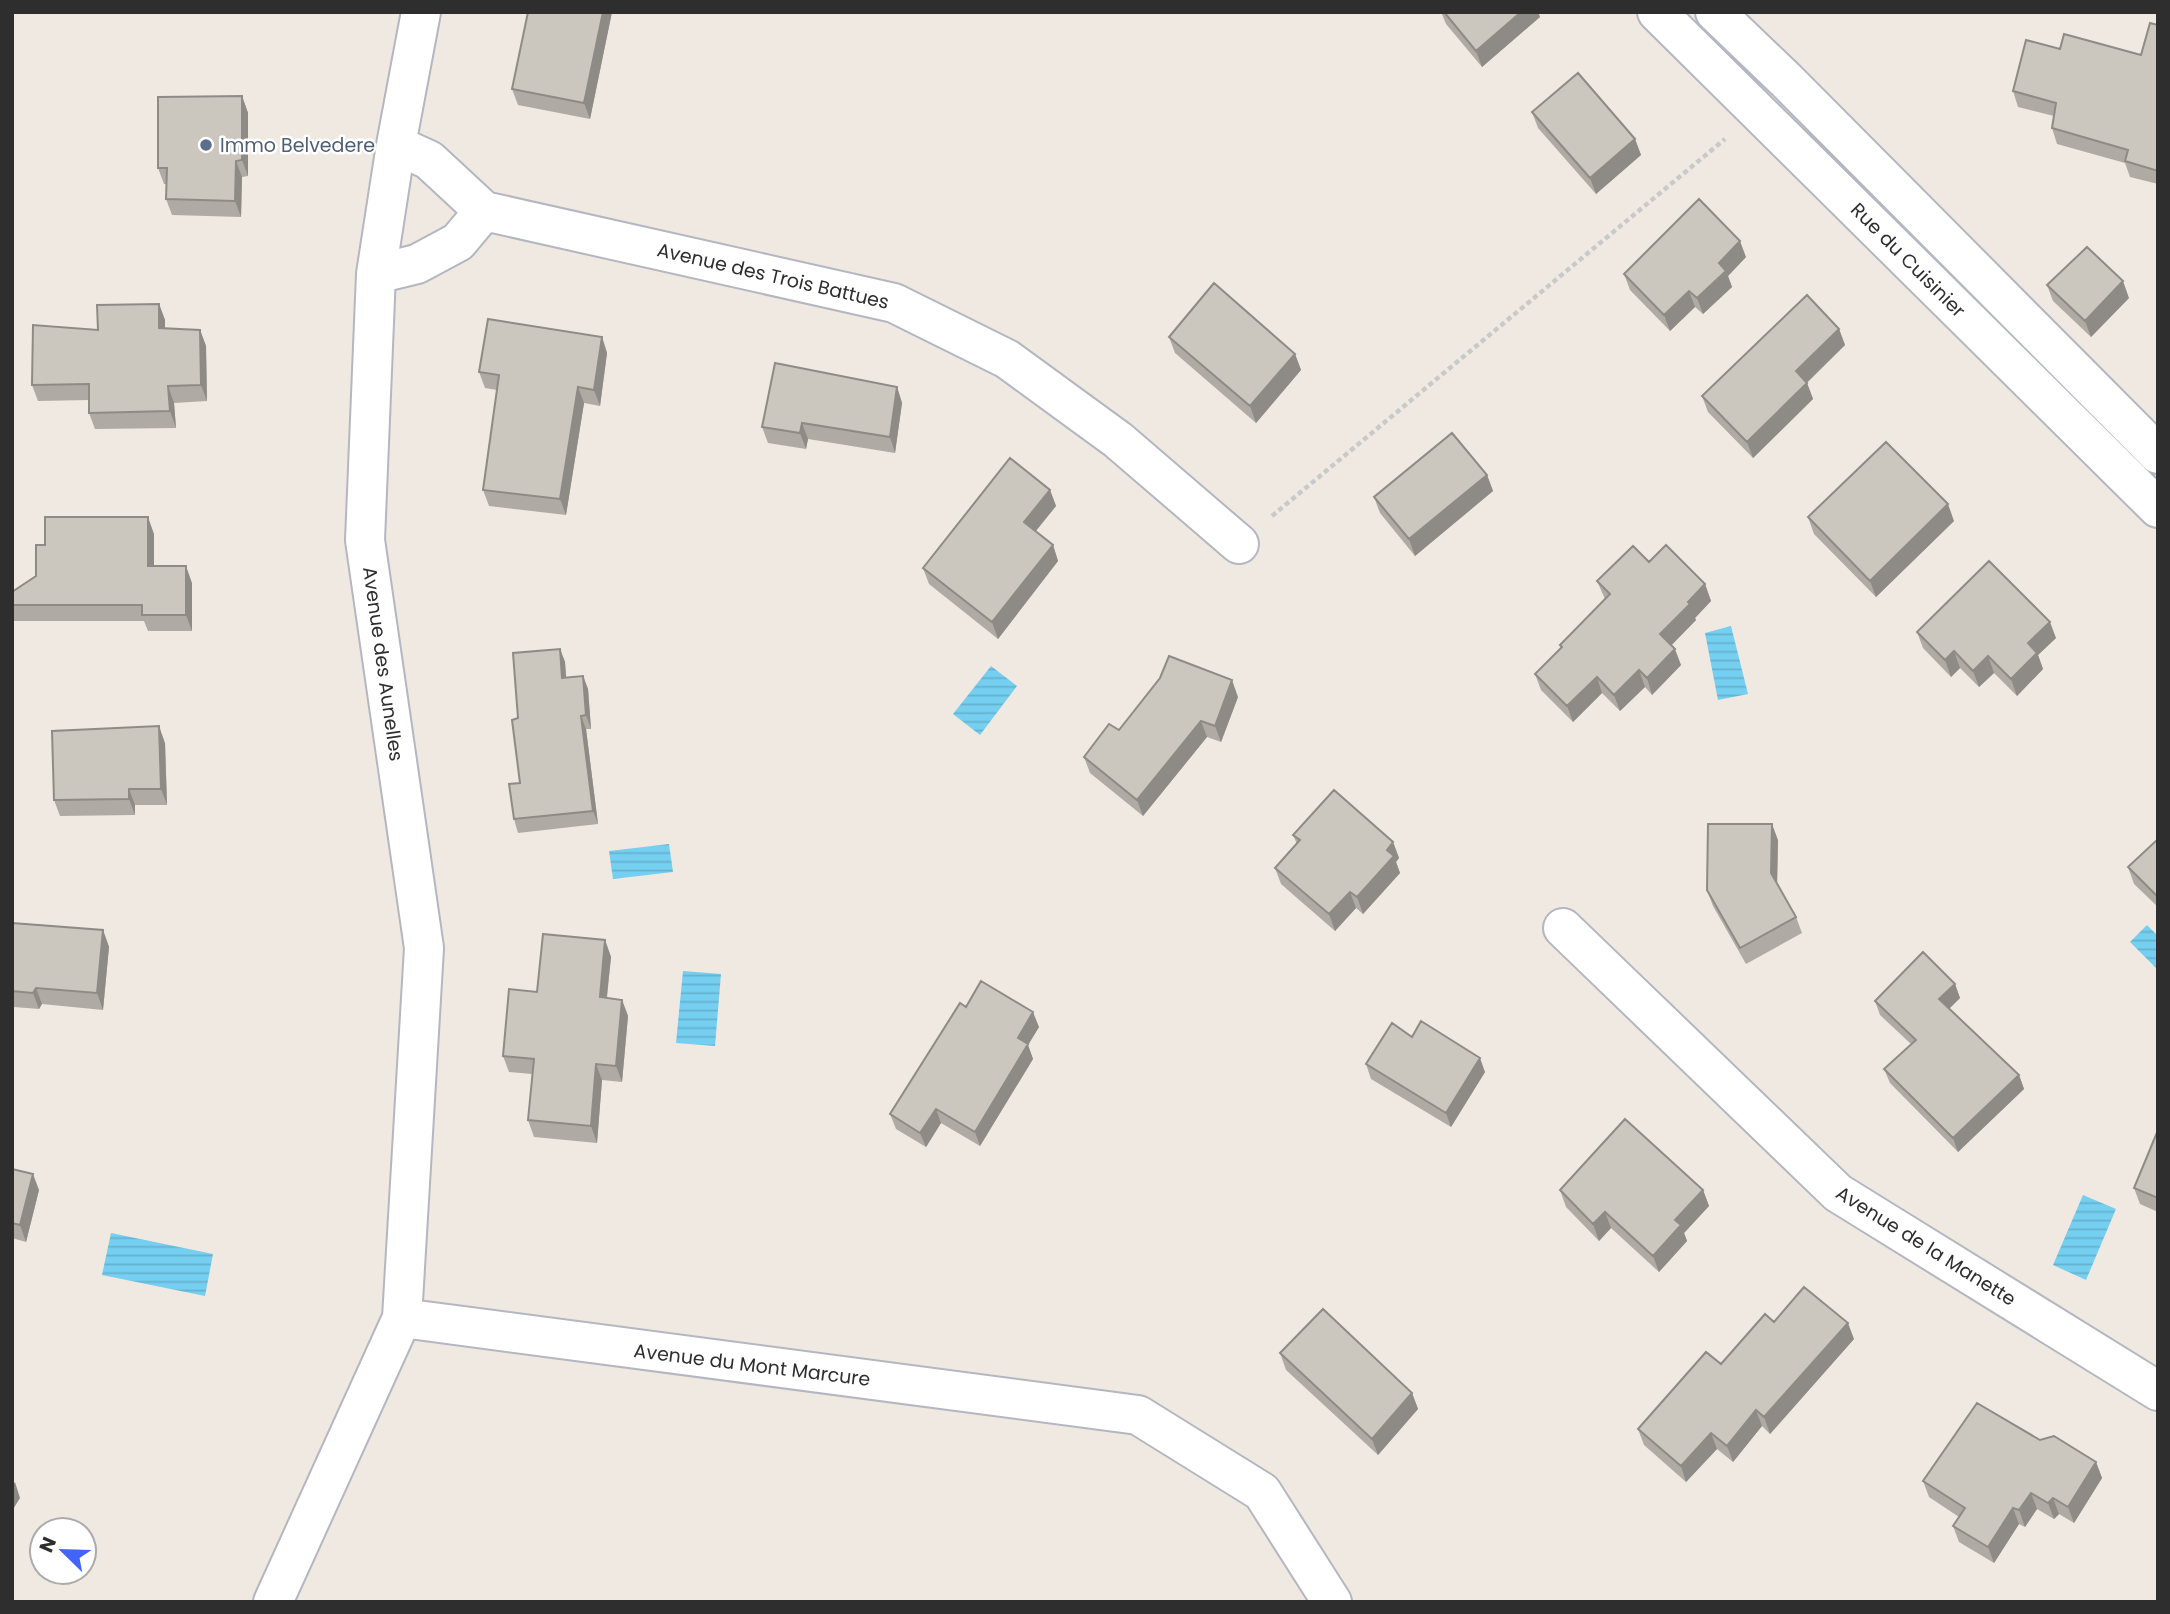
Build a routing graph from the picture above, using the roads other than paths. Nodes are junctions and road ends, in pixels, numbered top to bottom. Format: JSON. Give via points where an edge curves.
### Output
{"nodes":[{"id":1,"x":421,"y":12,"type":"edge"},
{"id":2,"x":1657,"y":12,"type":"edge"},
{"id":3,"x":1715,"y":12,"type":"edge"},
{"id":4,"x":396,"y":145,"type":"junction"},
{"id":5,"x":484,"y":211,"type":"junction"},
{"id":6,"x":376,"y":274,"type":"junction"},
{"id":7,"x":2158,"y":454,"type":"edge"},
{"id":8,"x":2158,"y":508,"type":"edge"},
{"id":9,"x":1240,"y":544,"type":"road end"},
{"id":10,"x":1563,"y":928,"type":"dead end"},
{"id":11,"x":402,"y":1318,"type":"junction"},
{"id":12,"x":2158,"y":1391,"type":"edge"},
{"id":13,"x":273,"y":1602,"type":"edge"},
{"id":14,"x":1332,"y":1602,"type":"edge"}],
"edges":[{"from":1,"to":4,"type":"street","name":"Avenue des Aunelles"},
{"from":2,"to":8,"type":"street","name":"Rue du Cuisinier"},
{"from":3,"to":7,"type":"street","name":"Rue du Cuisinier"},
{"from":4,"to":5,"type":"street","via":[[429,160]]},
{"from":4,"to":6,"type":"street","name":"Avenue des Aunelles"},
{"from":5,"to":6,"type":"street","via":[[457,242],[417,264]]},
{"from":5,"to":9,"type":"street","name":"Avenue des Trois Battues","via":[[894,303],[1007,359],[1118,440]]},
{"from":6,"to":11,"type":"street","name":"Avenue des Aunelles","via":[[365,540],[424,948]]},
{"from":10,"to":12,"type":"street","name":"Avenue de la Manette","via":[[1838,1194]]},
{"from":11,"to":13,"type":"street"},
{"from":11,"to":14,"type":"street","name":"Avenue du Mont Marcure","via":[[1138,1415],[1262,1492]]}]}
